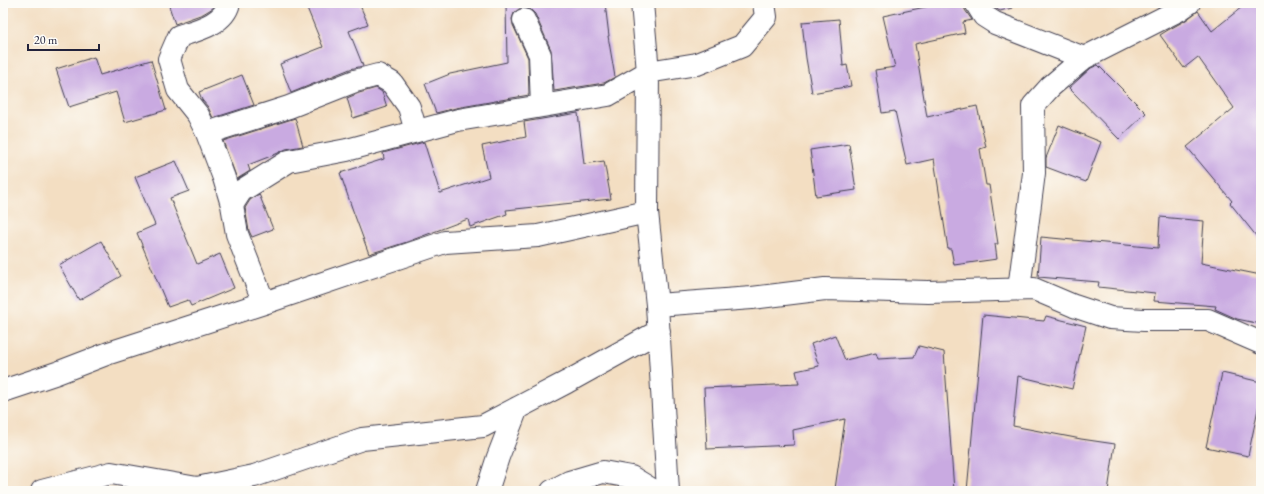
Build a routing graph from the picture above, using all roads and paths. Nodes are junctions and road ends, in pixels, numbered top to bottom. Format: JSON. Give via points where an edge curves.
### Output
{"nodes":[{"id":1,"x":229,"y":3,"type":"edge"},
{"id":2,"x":642,"y":3,"type":"edge"},
{"id":3,"x":976,"y":3,"type":"edge"},
{"id":4,"x":1189,"y":3,"type":"edge"},
{"id":5,"x":770,"y":8,"type":"edge"},
{"id":6,"x":524,"y":20,"type":"dead end"},
{"id":7,"x":1084,"y":58,"type":"junction"},
{"id":8,"x":648,"y":72,"type":"junction"},
{"id":9,"x":542,"y":106,"type":"junction"},
{"id":10,"x":416,"y":131,"type":"junction"},
{"id":11,"x":207,"y":133,"type":"junction"},
{"id":12,"x":232,"y":205,"type":"junction"},
{"id":13,"x":647,"y":212,"type":"junction"},
{"id":14,"x":1019,"y":289,"type":"junction"},
{"id":15,"x":264,"y":303,"type":"junction"},
{"id":16,"x":658,"y":305,"type":"junction"},
{"id":17,"x":659,"y":331,"type":"junction"},
{"id":18,"x":1261,"y":343,"type":"edge"},
{"id":19,"x":3,"y":391,"type":"edge"},
{"id":20,"x":517,"y":408,"type":"junction"},
{"id":21,"x":198,"y":489,"type":"edge"},
{"id":22,"x":42,"y":491,"type":"edge"},
{"id":23,"x":487,"y":491,"type":"edge"},
{"id":24,"x":552,"y":491,"type":"edge"},
{"id":25,"x":654,"y":491,"type":"edge"},
{"id":26,"x":668,"y":491,"type":"edge"}],
"edges":[{"from":1,"to":11,"type":"street","via":[[224,15],[207,27],[179,36],[169,59],[178,90],[198,115]]},
{"from":2,"to":8,"type":"street"},
{"from":3,"to":7,"type":"street","via":[[984,16],[995,23]]},
{"from":4,"to":7,"type":"street"},
{"from":5,"to":8,"type":"street","via":[[742,46],[697,64]]},
{"from":6,"to":9,"type":"street","via":[[540,55]]},
{"from":7,"to":14,"type":"street","via":[[1050,87],[1033,106],[1034,173]]},
{"from":8,"to":9,"type":"street","via":[[608,95]]},
{"from":8,"to":13,"type":"street"},
{"from":9,"to":10,"type":"street","via":[[458,120]]},
{"from":10,"to":11,"type":"street","via":[[409,107],[392,83],[378,75]]},
{"from":10,"to":12,"type":"street","via":[[347,150],[289,161],[241,191]]},
{"from":11,"to":12,"type":"street"},
{"from":12,"to":15,"type":"street","via":[[237,234]]},
{"from":13,"to":15,"type":"street","via":[[538,236],[445,242]]},
{"from":13,"to":16,"type":"street"},
{"from":14,"to":16,"type":"street","via":[[928,292],[825,289]]},
{"from":14,"to":18,"type":"street","via":[[1034,289],[1110,318],[1208,320]]},
{"from":15,"to":19,"type":"street","via":[[109,353]]},
{"from":16,"to":17,"type":"street"},
{"from":17,"to":20,"type":"street"},
{"from":17,"to":26,"type":"street"},
{"from":20,"to":21,"type":"street","via":[[482,426],[362,439],[254,476]]},
{"from":20,"to":23,"type":"street"},
{"from":21,"to":22,"type":"street","via":[[111,473]]},
{"from":24,"to":25,"type":"street","via":[[569,482],[603,472],[631,477]]}]}
